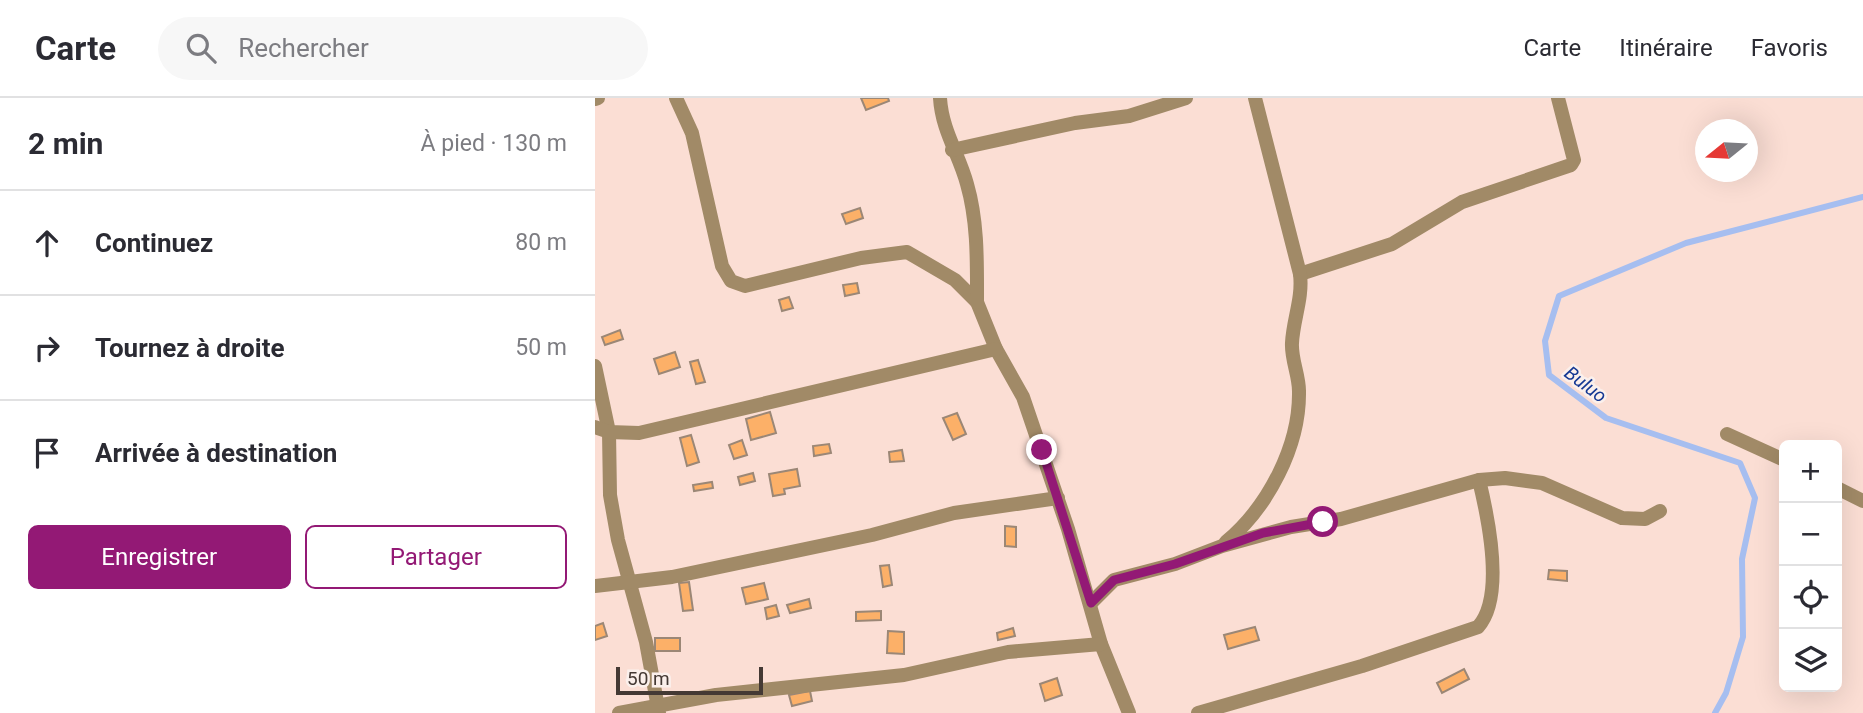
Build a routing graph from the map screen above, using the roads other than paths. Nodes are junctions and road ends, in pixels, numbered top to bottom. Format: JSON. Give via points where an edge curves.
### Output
{"nodes":[{"id":1,"x":676,"y":98,"type":"edge"},
{"id":2,"x":940,"y":98,"type":"edge"},
{"id":3,"x":1186,"y":98,"type":"edge"},
{"id":4,"x":1255,"y":98,"type":"edge"},
{"id":5,"x":1558,"y":98,"type":"edge"},
{"id":6,"x":952,"y":150,"type":"junction"},
{"id":7,"x":1300,"y":274,"type":"junction"},
{"id":8,"x":977,"y":302,"type":"junction"},
{"id":9,"x":996,"y":349,"type":"junction"},
{"id":10,"x":595,"y":366,"type":"edge"},
{"id":11,"x":602,"y":430,"type":"edge"},
{"id":12,"x":1727,"y":434,"type":"dead end"},
{"id":13,"x":1779,"y":458,"type":"edge"},
{"id":14,"x":1479,"y":480,"type":"junction"},
{"id":15,"x":1842,"y":490,"type":"edge"},
{"id":16,"x":1058,"y":498,"type":"junction"},
{"id":17,"x":1863,"y":501,"type":"edge"},
{"id":18,"x":1660,"y":511,"type":"dead end"},
{"id":19,"x":1223,"y":545,"type":"junction"},
{"id":20,"x":629,"y":584,"type":"junction"},
{"id":21,"x":595,"y":586,"type":"edge"},
{"id":22,"x":1091,"y":603,"type":"junction"},
{"id":23,"x":1101,"y":644,"type":"junction"},
{"id":24,"x":659,"y":710,"type":"edge"},
{"id":25,"x":619,"y":713,"type":"edge"},
{"id":26,"x":1129,"y":713,"type":"edge"},
{"id":27,"x":1198,"y":713,"type":"edge"}],
"edges":[{"from":1,"to":8,"type":"street","via":[[692,133],[722,266],[731,281],[745,286],[861,258],[907,252],[955,280]]},
{"from":2,"to":6,"type":"street"},
{"from":3,"to":6,"type":"street","via":[[1129,116]]},
{"from":4,"to":7,"type":"street"},
{"from":5,"to":7,"type":"street","via":[[1574,148],[1571,165],[1462,202],[1392,244]]},
{"from":6,"to":8,"type":"street","via":[[972,201]]},
{"from":7,"to":19,"type":"street","via":[[1292,345],[1300,389],[1293,439],[1262,501]]},
{"from":8,"to":9,"type":"street"},
{"from":9,"to":11,"type":"street","via":[[639,433]]},
{"from":9,"to":16,"type":"street","via":[[1023,397]]},
{"from":10,"to":11,"type":"street"},
{"from":11,"to":20,"type":"street"},
{"from":12,"to":13,"type":"street"},
{"from":14,"to":18,"type":"street","via":[[1505,478],[1542,484],[1622,519],[1645,519]]},
{"from":14,"to":19,"type":"street","via":[[1341,519]]},
{"from":14,"to":27,"type":"street","via":[[1492,570],[1486,618],[1478,627]]},
{"from":15,"to":17,"type":"street"},
{"from":16,"to":20,"type":"street","via":[[954,513],[872,536]]},
{"from":16,"to":22,"type":"street"},
{"from":19,"to":22,"type":"street","via":[[1114,580]]},
{"from":20,"to":21,"type":"street"},
{"from":20,"to":24,"type":"street"},
{"from":22,"to":23,"type":"street"},
{"from":23,"to":24,"type":"street","via":[[1008,652],[904,675],[716,695]]},
{"from":23,"to":26,"type":"street"},
{"from":24,"to":25,"type":"street"}]}
